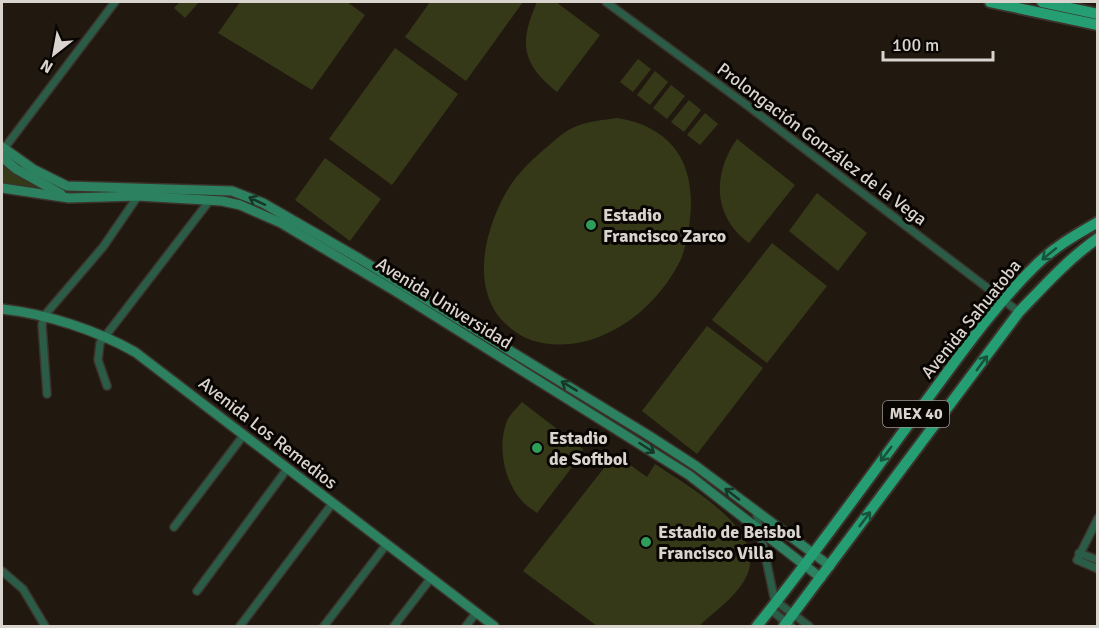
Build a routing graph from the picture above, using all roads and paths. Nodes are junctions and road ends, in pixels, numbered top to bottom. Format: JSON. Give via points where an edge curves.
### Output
{"nodes":[{"id":1,"x":115,"y":2,"type":"edge"},
{"id":2,"x":606,"y":2,"type":"edge"},
{"id":3,"x":990,"y":2,"type":"edge"},
{"id":4,"x":1042,"y":2,"type":"edge"},
{"id":5,"x":1098,"y":14,"type":"edge"},
{"id":6,"x":1098,"y":25,"type":"edge"},
{"id":7,"x":2,"y":151,"type":"edge"},
{"id":8,"x":2,"y":188,"type":"edge"},
{"id":9,"x":138,"y":196,"type":"junction"},
{"id":10,"x":69,"y":198,"type":"junction"},
{"id":11,"x":210,"y":200,"type":"junction"},
{"id":12,"x":1098,"y":222,"type":"edge"},
{"id":13,"x":1098,"y":238,"type":"edge"},
{"id":14,"x":1004,"y":300,"type":"junction"},
{"id":15,"x":2,"y":309,"type":"edge"},
{"id":16,"x":1019,"y":312,"type":"junction"},
{"id":17,"x":44,"y":316,"type":"junction"},
{"id":18,"x":104,"y":337,"type":"junction"},
{"id":19,"x":536,"y":367,"type":"junction"},
{"id":20,"x":530,"y":376,"type":"junction"},
{"id":21,"x":107,"y":386,"type":"dead end"},
{"id":22,"x":47,"y":394,"type":"dead end"},
{"id":23,"x":243,"y":436,"type":"junction"},
{"id":24,"x":696,"y":466,"type":"junction"},
{"id":25,"x":287,"y":469,"type":"junction"},
{"id":26,"x":689,"y":475,"type":"junction"},
{"id":27,"x":332,"y":504,"type":"junction"},
{"id":28,"x":756,"y":512,"type":"junction"},
{"id":29,"x":1098,"y":518,"type":"edge"},
{"id":30,"x":174,"y":527,"type":"dead end"},
{"id":31,"x":759,"y":528,"type":"junction"},
{"id":32,"x":386,"y":545,"type":"junction"},
{"id":33,"x":814,"y":554,"type":"junction"},
{"id":34,"x":1078,"y":557,"type":"junction"},
{"id":35,"x":1098,"y":560,"type":"edge"},
{"id":36,"x":806,"y":565,"type":"junction"},
{"id":37,"x":830,"y":566,"type":"junction"},
{"id":38,"x":1098,"y":569,"type":"edge"},
{"id":39,"x":2,"y":571,"type":"edge"},
{"id":40,"x":431,"y":578,"type":"junction"},
{"id":41,"x":820,"y":578,"type":"junction"},
{"id":42,"x":197,"y":591,"type":"dead end"},
{"id":43,"x":774,"y":606,"type":"junction"},
{"id":44,"x":476,"y":613,"type":"junction"},
{"id":45,"x":789,"y":623,"type":"edge"},
{"id":46,"x":45,"y":627,"type":"edge"},
{"id":47,"x":240,"y":627,"type":"edge"},
{"id":48,"x":324,"y":627,"type":"edge"},
{"id":49,"x":394,"y":627,"type":"edge"},
{"id":50,"x":466,"y":627,"type":"edge"},
{"id":51,"x":494,"y":627,"type":"edge"},
{"id":52,"x":757,"y":627,"type":"edge"},
{"id":53,"x":809,"y":627,"type":"edge"}],
"edges":[{"from":1,"to":7,"type":"street"},
{"from":2,"to":14,"type":"street","name":"Prolongación González de la Vega"},
{"from":3,"to":6,"type":"main road"},
{"from":4,"to":5,"type":"main road"},
{"from":7,"to":10,"type":"street","via":[[23,174]]},
{"from":19,"to":7,"type":"street","name":"Avenida Universidad","one_way":true,"via":[[246,195],[67,186]]},
{"from":8,"to":10,"type":"street","name":"Avenida Universidad"},
{"from":9,"to":10,"type":"street","name":"Avenida Universidad"},
{"from":9,"to":11,"type":"street","name":"Avenida Universidad"},
{"from":9,"to":17,"type":"street","via":[[103,247]]},
{"from":11,"to":18,"type":"street"},
{"from":11,"to":20,"type":"street","name":"Avenida Universidad","via":[[240,205],[281,223]]},
{"from":12,"to":14,"type":"main road","name":"Avenida Sahuatoba","number":"MEX 40","one_way":true,"via":[[1066,240]]},
{"from":13,"to":16,"type":"main road","name":"Avenida Sahuatoba","number":"MEX 40","via":[[1056,272]]},
{"from":14,"to":16,"type":"street","name":"Prolongación González de la Vega"},
{"from":14,"to":33,"type":"main road","name":"Avenida Sahuatoba","number":"MEX 40","one_way":true},
{"from":15,"to":17,"type":"street","name":"Avenida Los Remedios"},
{"from":37,"to":16,"type":"main road","name":"Avenida Sahuatoba","number":"MEX 40","one_way":true},
{"from":17,"to":18,"type":"street","name":"Avenida Los Remedios"},
{"from":17,"to":22,"type":"street"},
{"from":18,"to":21,"type":"street","via":[[98,348],[98,360]]},
{"from":18,"to":23,"type":"street","name":"Avenida Los Remedios","via":[[135,352]]},
{"from":19,"to":20,"type":"street"},
{"from":24,"to":19,"type":"street","name":"Avenida Universidad","one_way":true},
{"from":20,"to":26,"type":"street","name":"Avenida Universidad","one_way":true},
{"from":23,"to":25,"type":"street","name":"Avenida Los Remedios"},
{"from":23,"to":30,"type":"street"},
{"from":24,"to":26,"type":"street"},
{"from":28,"to":24,"type":"street","name":"Avenida Universidad","one_way":true},
{"from":25,"to":27,"type":"street","name":"Avenida Los Remedios"},
{"from":25,"to":42,"type":"street"},
{"from":26,"to":31,"type":"street","name":"Avenida Universidad"},
{"from":27,"to":32,"type":"street","name":"Avenida Los Remedios"},
{"from":27,"to":47,"type":"street"},
{"from":28,"to":31,"type":"street"},
{"from":28,"to":33,"type":"street","name":"Avenida Universidad"},
{"from":29,"to":34,"type":"street"},
{"from":31,"to":36,"type":"street","name":"Avenida Universidad"},
{"from":31,"to":43,"type":"street"},
{"from":32,"to":40,"type":"street","name":"Avenida Los Remedios"},
{"from":32,"to":48,"type":"street"},
{"from":33,"to":36,"type":"main road","name":"Avenida Sahuatoba","number":"MEX 40"},
{"from":33,"to":37,"type":"street","name":"Avenida Universidad"},
{"from":34,"to":35,"type":"street"},
{"from":34,"to":38,"type":"street"},
{"from":36,"to":41,"type":"street","name":"Avenida Universidad"},
{"from":36,"to":43,"type":"main road","name":"Avenida Sahuatoba","number":"MEX 40"},
{"from":37,"to":41,"type":"main road","name":"Avenida Sahuatoba","number":"MEX 40"},
{"from":39,"to":46,"type":"street","via":[[23,589]]},
{"from":40,"to":44,"type":"street","name":"Avenida Los Remedios"},
{"from":40,"to":49,"type":"street"},
{"from":41,"to":45,"type":"main road","name":"Avenida Sahuatoba","number":"MEX 40"},
{"from":43,"to":45,"type":"street"},
{"from":43,"to":52,"type":"main road","name":"Avenida Sahuatoba","number":"MEX 40"},
{"from":44,"to":50,"type":"street"},
{"from":44,"to":51,"type":"street","name":"Avenida Los Remedios"},
{"from":45,"to":53,"type":"street"}]}
